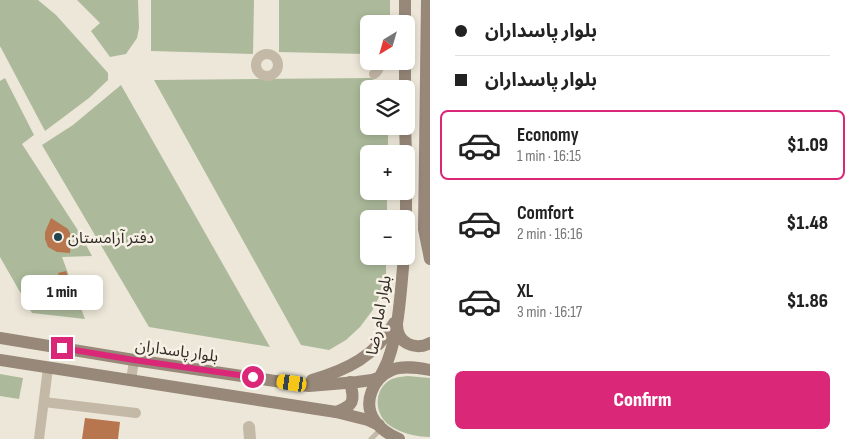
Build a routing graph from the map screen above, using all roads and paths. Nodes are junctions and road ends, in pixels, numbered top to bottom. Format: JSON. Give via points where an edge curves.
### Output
{"nodes":[{"id":1,"x":406,"y":0,"type":"edge"},
{"id":2,"x":427,"y":0,"type":"edge"},
{"id":3,"x":405,"y":15,"type":"edge"},
{"id":4,"x":378,"y":70,"type":"edge"},
{"id":5,"x":374,"y":74,"type":"dead end"},
{"id":6,"x":430,"y":259,"type":"edge"},
{"id":7,"x":403,"y":265,"type":"edge"},
{"id":8,"x":397,"y":320,"type":"junction"},
{"id":9,"x":0,"y":338,"type":"edge"},
{"id":10,"x":430,"y":342,"type":"edge"},
{"id":11,"x":0,"y":360,"type":"edge"},
{"id":12,"x":134,"y":360,"type":"junction"},
{"id":13,"x":48,"y":368,"type":"junction"},
{"id":14,"x":430,"y":370,"type":"edge"},
{"id":15,"x":380,"y":377,"type":"junction"},
{"id":16,"x":131,"y":381,"type":"junction"},
{"id":17,"x":350,"y":382,"type":"junction"},
{"id":18,"x":300,"y":384,"type":"junction"},
{"id":19,"x":44,"y":402,"type":"junction"},
{"id":20,"x":336,"y":412,"type":"junction"},
{"id":21,"x":136,"y":413,"type":"dead end"},
{"id":22,"x":384,"y":432,"type":"edge"},
{"id":23,"x":39,"y":439,"type":"edge"},
{"id":24,"x":371,"y":439,"type":"edge"},
{"id":25,"x":399,"y":439,"type":"edge"}],
"edges":[{"from":1,"to":3,"type":"main road"},
{"from":2,"to":6,"type":"main road","via":[[424,229]]},
{"from":4,"to":5,"type":"street"},
{"from":7,"to":8,"type":"main road","name":"بلوار امام رضا"},
{"from":8,"to":10,"type":"main road","via":[[399,335],[408,344],[421,346]]},
{"from":8,"to":15,"type":"main road","name":"بلوار امام رضا","via":[[388,360]]},
{"from":8,"to":18,"type":"main road","via":[[388,334],[363,358],[348,367]]},
{"from":9,"to":12,"type":"main road","name":"بلوار پاسداران"},
{"from":11,"to":13,"type":"main road"},
{"from":12,"to":16,"type":"street"},
{"from":12,"to":18,"type":"main road","name":"بلوار پاسداران"},
{"from":13,"to":16,"type":"main road"},
{"from":13,"to":19,"type":"street"},
{"from":14,"to":15,"type":"main road","name":"بلوار پاسداران","via":[[407,368],[393,370]]},
{"from":15,"to":17,"type":"main road","name":"بلوار پاسداران"},
{"from":15,"to":22,"type":"main road","name":"بلوار امام رضا","via":[[371,390],[369,405],[374,420]]},
{"from":16,"to":20,"type":"main road"},
{"from":17,"to":18,"type":"main road","name":"بلوار پاسداران"},
{"from":17,"to":20,"type":"main road","via":[[351,404]]},
{"from":19,"to":21,"type":"street"},
{"from":19,"to":23,"type":"street"},
{"from":20,"to":22,"type":"main road","via":[[368,420]]},
{"from":22,"to":24,"type":"lane"},
{"from":22,"to":25,"type":"main road"}]}
